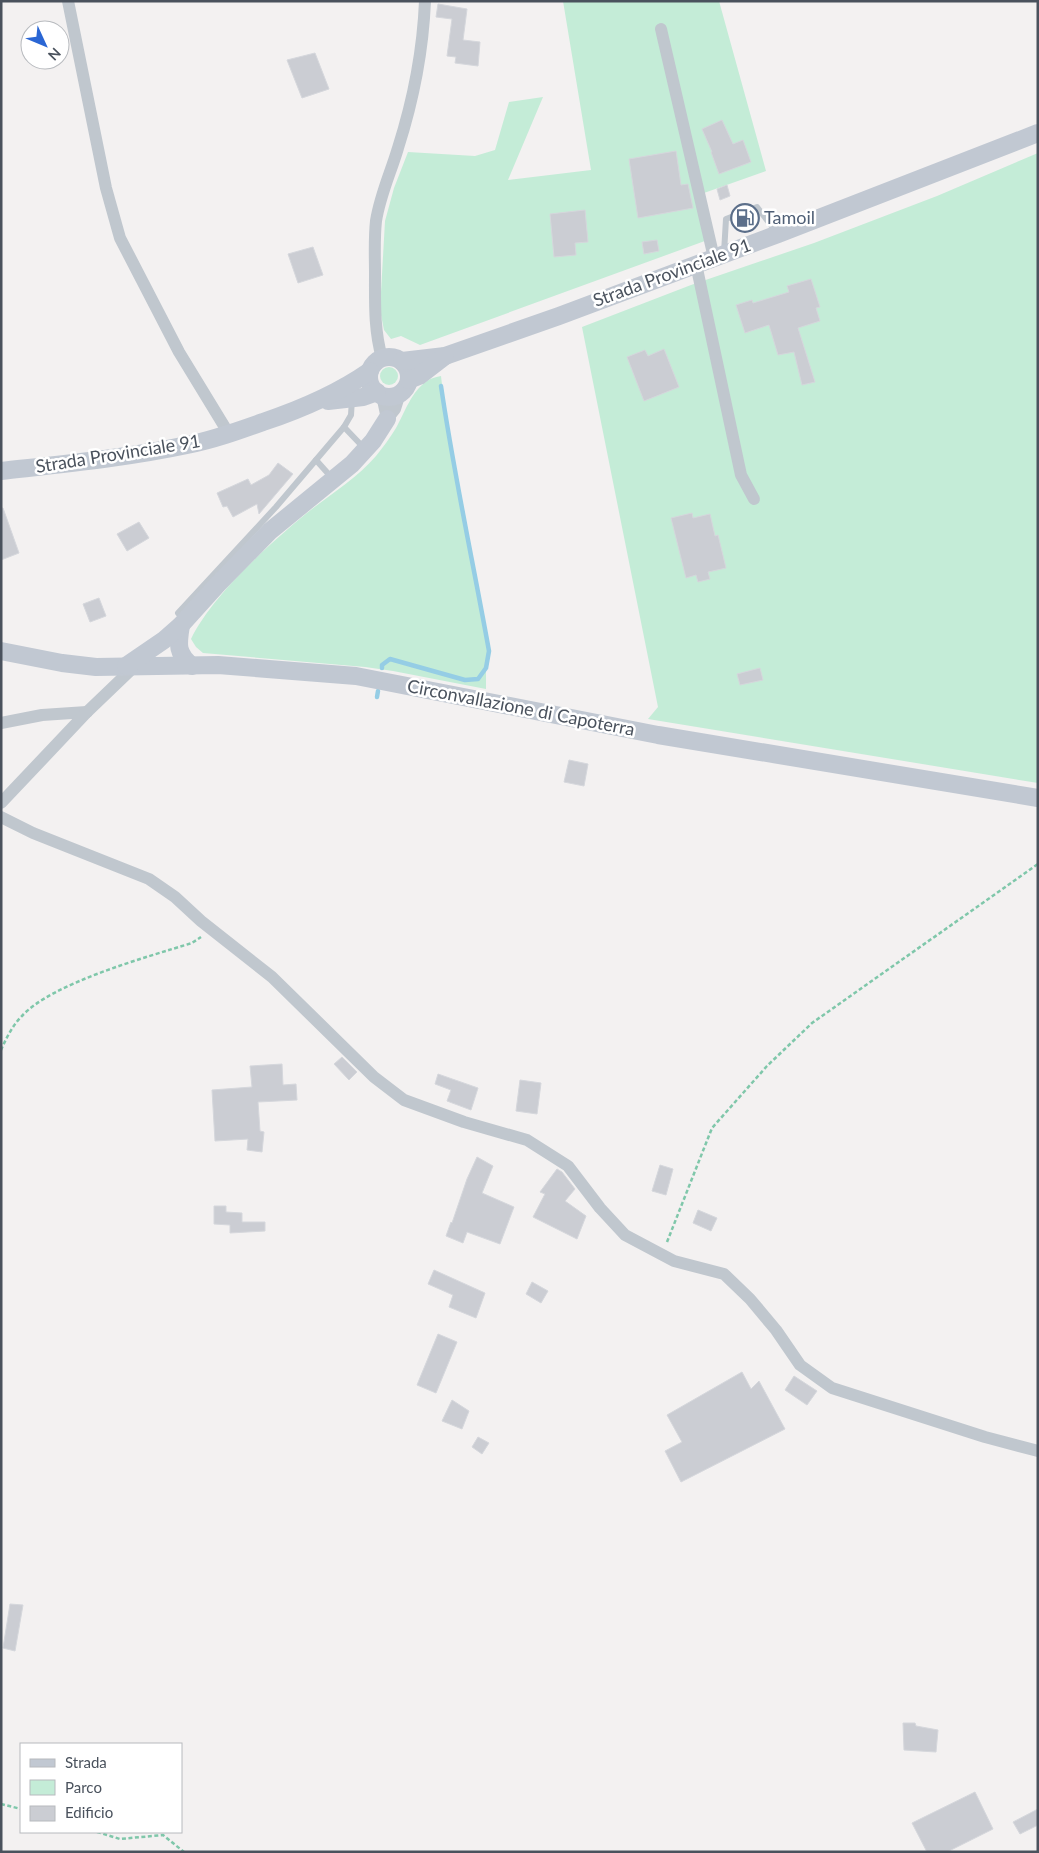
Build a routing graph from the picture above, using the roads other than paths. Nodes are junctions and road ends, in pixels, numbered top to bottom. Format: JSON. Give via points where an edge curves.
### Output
{"nodes":[{"id":1,"x":68,"y":1,"type":"edge"},
{"id":2,"x":425,"y":1,"type":"edge"},
{"id":3,"x":661,"y":29,"type":"dead end"},
{"id":4,"x":1038,"y":134,"type":"edge"},
{"id":5,"x":778,"y":234,"type":"junction"},
{"id":6,"x":719,"y":256,"type":"junction"},
{"id":7,"x":696,"y":264,"type":"junction"},
{"id":8,"x":445,"y":356,"type":"junction"},
{"id":9,"x":382,"y":358,"type":"junction"},
{"id":10,"x":402,"y":361,"type":"junction"},
{"id":11,"x":370,"y":371,"type":"junction"},
{"id":12,"x":405,"y":387,"type":"junction"},
{"id":13,"x":379,"y":394,"type":"junction"},
{"id":14,"x":352,"y":398,"type":"junction"},
{"id":15,"x":318,"y":402,"type":"junction"},
{"id":16,"x":387,"y":419,"type":"junction"},
{"id":17,"x":344,"y":427,"type":"junction"},
{"id":18,"x":228,"y":434,"type":"junction"},
{"id":19,"x":366,"y":449,"type":"junction"},
{"id":20,"x":316,"y":460,"type":"junction"},
{"id":21,"x":1,"y":471,"type":"edge"},
{"id":22,"x":334,"y":481,"type":"junction"},
{"id":23,"x":754,"y":499,"type":"dead end"},
{"id":24,"x":183,"y":623,"type":"junction"},
{"id":25,"x":1,"y":651,"type":"edge"},
{"id":26,"x":130,"y":666,"type":"junction"},
{"id":27,"x":192,"y":666,"type":"junction"},
{"id":28,"x":102,"y":667,"type":"junction"},
{"id":29,"x":114,"y":686,"type":"junction"},
{"id":30,"x":87,"y":712,"type":"junction"},
{"id":31,"x":1,"y":723,"type":"edge"},
{"id":32,"x":1038,"y":798,"type":"edge"},
{"id":33,"x":1,"y":803,"type":"edge"},
{"id":34,"x":1,"y":817,"type":"edge"},
{"id":35,"x":1038,"y":1451,"type":"edge"}],
"edges":[{"from":1,"to":18,"type":"street","via":[[106,188],[120,238],[179,352]]},
{"from":2,"to":9,"type":"street","via":[[407,115],[376,220],[376,323]]},
{"from":3,"to":6,"type":"street"},
{"from":4,"to":5,"type":"street","name":"Strada Provinciale 91"},
{"from":5,"to":6,"type":"street","name":"Strada Provinciale 91"},
{"from":5,"to":6,"type":"lane","via":[[757,207],[726,219]]},
{"from":6,"to":7,"type":"street","name":"Strada Provinciale 91"},
{"from":7,"to":8,"type":"street","name":"Strada Provinciale 91"},
{"from":7,"to":23,"type":"street","via":[[741,475]]},
{"from":8,"to":10,"type":"street"},
{"from":8,"to":12,"type":"street"},
{"from":9,"to":10,"type":"street","via":[[389,356]]},
{"from":9,"to":11,"type":"street"},
{"from":10,"to":12,"type":"street","via":[[407,366]]},
{"from":11,"to":13,"type":"street","via":[[371,384]]},
{"from":11,"to":15,"type":"street"},
{"from":12,"to":13,"type":"street","via":[[391,397]]},
{"from":12,"to":16,"type":"street"},
{"from":13,"to":14,"type":"street"},
{"from":13,"to":16,"type":"street"},
{"from":14,"to":15,"type":"street"},
{"from":14,"to":17,"type":"lane"},
{"from":15,"to":18,"type":"street","name":"Strada Provinciale 91"},
{"from":16,"to":19,"type":"street"},
{"from":17,"to":19,"type":"lane"},
{"from":17,"to":20,"type":"lane"},
{"from":18,"to":21,"type":"street","name":"Strada Provinciale 91","via":[[142,454]]},
{"from":19,"to":22,"type":"street"},
{"from":20,"to":22,"type":"lane"},
{"from":20,"to":24,"type":"lane","via":[[178,613]]},
{"from":22,"to":24,"type":"street","via":[[270,531]]},
{"from":24,"to":26,"type":"street"},
{"from":24,"to":27,"type":"street","via":[[179,650]]},
{"from":25,"to":28,"type":"street","name":"Circonvallazione di Capoterra","via":[[62,664]]},
{"from":26,"to":27,"type":"street","name":"Circonvallazione di Capoterra"},
{"from":26,"to":28,"type":"street","name":"Circonvallazione di Capoterra"},
{"from":26,"to":29,"type":"street"},
{"from":27,"to":32,"type":"street","name":"Circonvallazione di Capoterra","via":[[356,676],[658,735]]},
{"from":28,"to":29,"type":"street","via":[[113,678]]},
{"from":29,"to":30,"type":"street"},
{"from":30,"to":31,"type":"street","via":[[42,715]]},
{"from":30,"to":33,"type":"street"},
{"from":34,"to":35,"type":"street","via":[[149,879],[175,897],[272,977],[374,1077],[404,1100],[527,1140],[568,1166],[625,1234],[674,1261],[724,1274],[776,1330],[800,1365],[832,1388]]}]}
